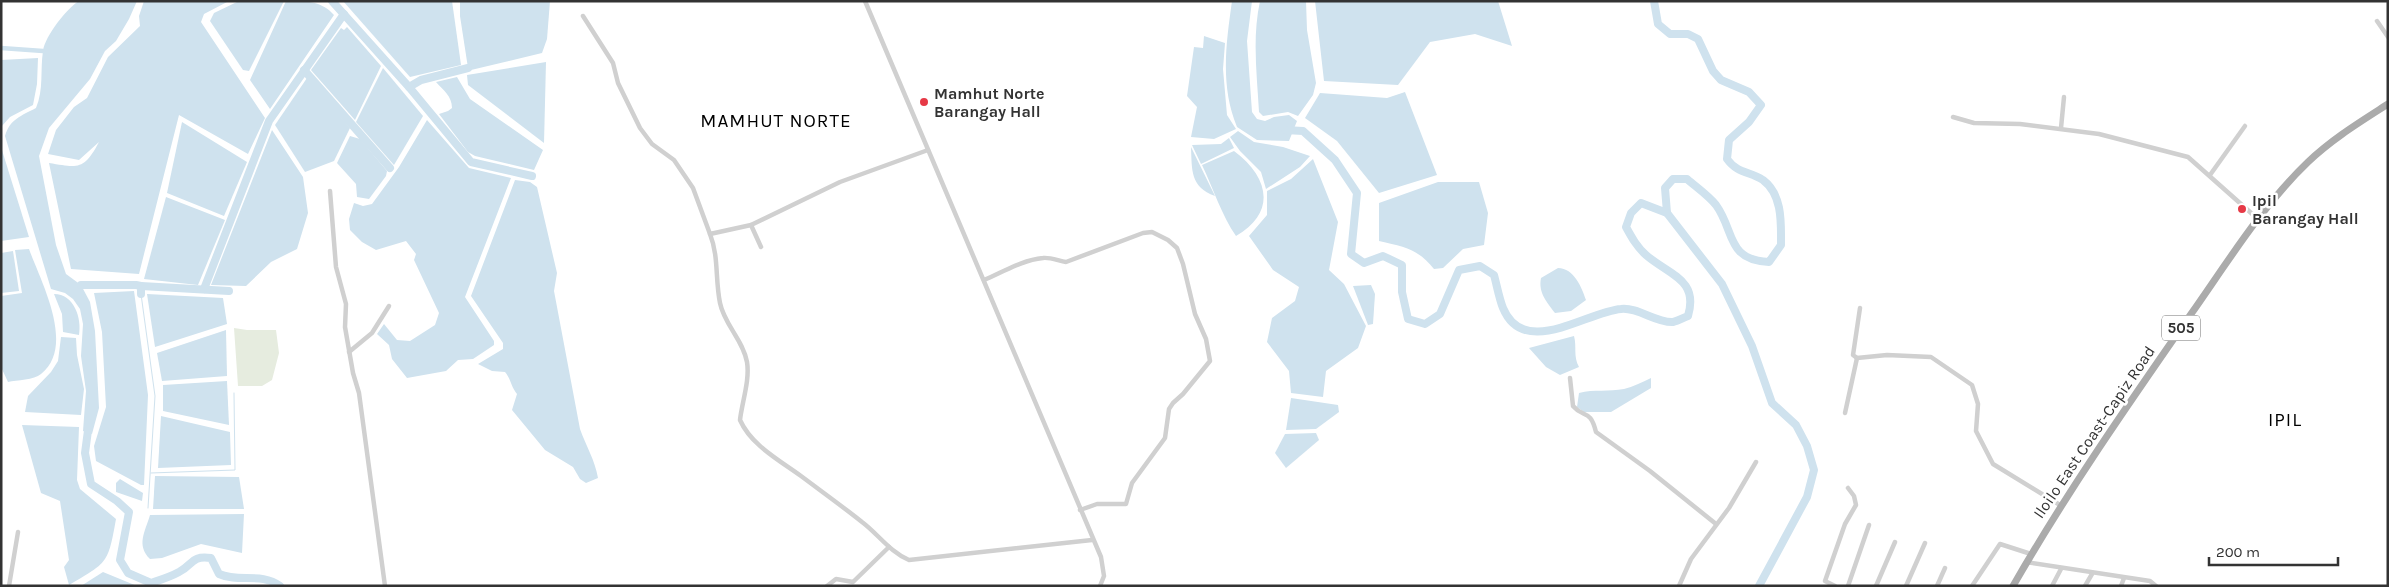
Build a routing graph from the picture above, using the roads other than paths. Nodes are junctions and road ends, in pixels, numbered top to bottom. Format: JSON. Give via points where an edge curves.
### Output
{"nodes":[{"id":1,"x":865,"y":1,"type":"edge"},
{"id":2,"x":583,"y":16,"type":"dead end"},
{"id":3,"x":2378,"y":21,"type":"dead end"},
{"id":4,"x":2388,"y":37,"type":"edge"},
{"id":5,"x":2064,"y":98,"type":"dead end"},
{"id":6,"x":2388,"y":104,"type":"edge"},
{"id":7,"x":1953,"y":116,"type":"dead end"},
{"id":8,"x":2245,"y":126,"type":"dead end"},
{"id":9,"x":2061,"y":128,"type":"junction"},
{"id":10,"x":928,"y":150,"type":"junction"},
{"id":11,"x":2210,"y":175,"type":"junction"},
{"id":12,"x":330,"y":191,"type":"dead end"},
{"id":13,"x":2259,"y":220,"type":"junction"},
{"id":14,"x":752,"y":225,"type":"junction"},
{"id":15,"x":710,"y":234,"type":"junction"},
{"id":16,"x":761,"y":247,"type":"dead end"},
{"id":17,"x":984,"y":280,"type":"junction"},
{"id":18,"x":389,"y":306,"type":"dead end"},
{"id":19,"x":1860,"y":308,"type":"dead end"},
{"id":20,"x":349,"y":352,"type":"junction"},
{"id":21,"x":1857,"y":358,"type":"junction"},
{"id":22,"x":1570,"y":378,"type":"dead end"},
{"id":23,"x":1845,"y":413,"type":"dead end"},
{"id":24,"x":1756,"y":462,"type":"dead end"},
{"id":25,"x":1848,"y":488,"type":"dead end"},
{"id":26,"x":2060,"y":505,"type":"junction"},
{"id":27,"x":1080,"y":510,"type":"junction"},
{"id":28,"x":1716,"y":524,"type":"junction"},
{"id":29,"x":1869,"y":525,"type":"dead end"},
{"id":30,"x":18,"y":532,"type":"dead end"},
{"id":31,"x":1092,"y":540,"type":"junction"},
{"id":32,"x":1895,"y":542,"type":"dead end"},
{"id":33,"x":1925,"y":543,"type":"dead end"},
{"id":34,"x":889,"y":547,"type":"junction"},
{"id":35,"x":2031,"y":554,"type":"junction"},
{"id":36,"x":2026,"y":562,"type":"junction"},
{"id":37,"x":1945,"y":568,"type":"dead end"},
{"id":38,"x":2061,"y":569,"type":"junction"},
{"id":39,"x":2092,"y":574,"type":"junction"},
{"id":40,"x":2124,"y":578,"type":"junction"},
{"id":41,"x":10,"y":586,"type":"edge"},
{"id":42,"x":385,"y":586,"type":"edge"},
{"id":43,"x":827,"y":586,"type":"edge"},
{"id":44,"x":1100,"y":586,"type":"edge"},
{"id":45,"x":1679,"y":586,"type":"edge"},
{"id":46,"x":1835,"y":586,"type":"edge"},
{"id":47,"x":1848,"y":586,"type":"edge"},
{"id":48,"x":1876,"y":586,"type":"edge"},
{"id":49,"x":1906,"y":586,"type":"edge"},
{"id":50,"x":1937,"y":586,"type":"edge"},
{"id":51,"x":1972,"y":586,"type":"edge"},
{"id":52,"x":2013,"y":586,"type":"edge"},
{"id":53,"x":2052,"y":586,"type":"edge"},
{"id":54,"x":2085,"y":586,"type":"edge"},
{"id":55,"x":2121,"y":586,"type":"edge"},
{"id":56,"x":2156,"y":586,"type":"edge"}],
"edges":[{"from":1,"to":10,"type":"street"},
{"from":2,"to":15,"type":"street","via":[[614,63],[618,84],[640,128],[652,144],[674,160],[693,188]]},
{"from":3,"to":4,"type":"street"},
{"from":5,"to":9,"type":"street"},
{"from":6,"to":13,"type":"main road","name":"Iloilo East Coast-Capiz Road","number":"505","via":[[2338,137],[2308,162]]},
{"from":7,"to":9,"type":"street","via":[[1974,123]]},
{"from":8,"to":11,"type":"street"},
{"from":9,"to":11,"type":"street","via":[[2178,153],[2193,159]]},
{"from":10,"to":14,"type":"street","via":[[840,182]]},
{"from":10,"to":17,"type":"street"},
{"from":11,"to":13,"type":"street"},
{"from":12,"to":20,"type":"street","via":[[336,267],[346,304]]},
{"from":13,"to":26,"type":"main road","name":"Iloilo East Coast-Capiz Road","number":"505"},
{"from":14,"to":15,"type":"street"},
{"from":14,"to":16,"type":"street"},
{"from":15,"to":34,"type":"street","via":[[717,251],[720,306],[747,362],[740,420],[744,428],[787,468],[864,524]]},
{"from":17,"to":27,"type":"street"},
{"from":17,"to":27,"type":"street","via":[[1026,262],[1046,257],[1066,262],[1152,232],[1176,248],[1183,264],[1210,361],[1173,403],[1165,438],[1132,483],[1126,504],[1097,504]]},
{"from":18,"to":20,"type":"street","via":[[372,333]]},
{"from":19,"to":21,"type":"street","via":[[1853,355]]},
{"from":20,"to":42,"type":"street","via":[[359,393]]},
{"from":21,"to":23,"type":"street"},
{"from":21,"to":26,"type":"street","via":[[1887,355],[1931,357],[1972,385],[1978,404],[1976,431],[1993,464]]},
{"from":22,"to":28,"type":"street","via":[[1574,409],[1587,414],[1596,432]]},
{"from":24,"to":28,"type":"street"},
{"from":25,"to":46,"type":"street","via":[[1856,505],[1845,524],[1825,581]]},
{"from":26,"to":35,"type":"main road","name":"Iloilo East Coast-Capiz Road","number":"505"},
{"from":27,"to":31,"type":"street"},
{"from":28,"to":45,"type":"street","via":[[1691,559]]},
{"from":29,"to":47,"type":"street"},
{"from":30,"to":41,"type":"street"},
{"from":31,"to":34,"type":"street","via":[[915,559],[901,556]]},
{"from":31,"to":44,"type":"street","via":[[1104,568]]},
{"from":32,"to":48,"type":"street"},
{"from":33,"to":49,"type":"street"},
{"from":34,"to":43,"type":"street","via":[[853,582],[836,578]]},
{"from":35,"to":36,"type":"main road","name":"Iloilo East Coast-Capiz Road","number":"505"},
{"from":35,"to":51,"type":"street","via":[[2000,544]]},
{"from":36,"to":38,"type":"street"},
{"from":36,"to":52,"type":"main road","name":"Iloilo East Coast-Capiz Road","number":"505"},
{"from":37,"to":50,"type":"street"},
{"from":38,"to":39,"type":"street"},
{"from":38,"to":53,"type":"street"},
{"from":39,"to":40,"type":"street"},
{"from":39,"to":54,"type":"street"},
{"from":40,"to":55,"type":"street"},
{"from":40,"to":56,"type":"street","via":[[2150,581]]}]}
